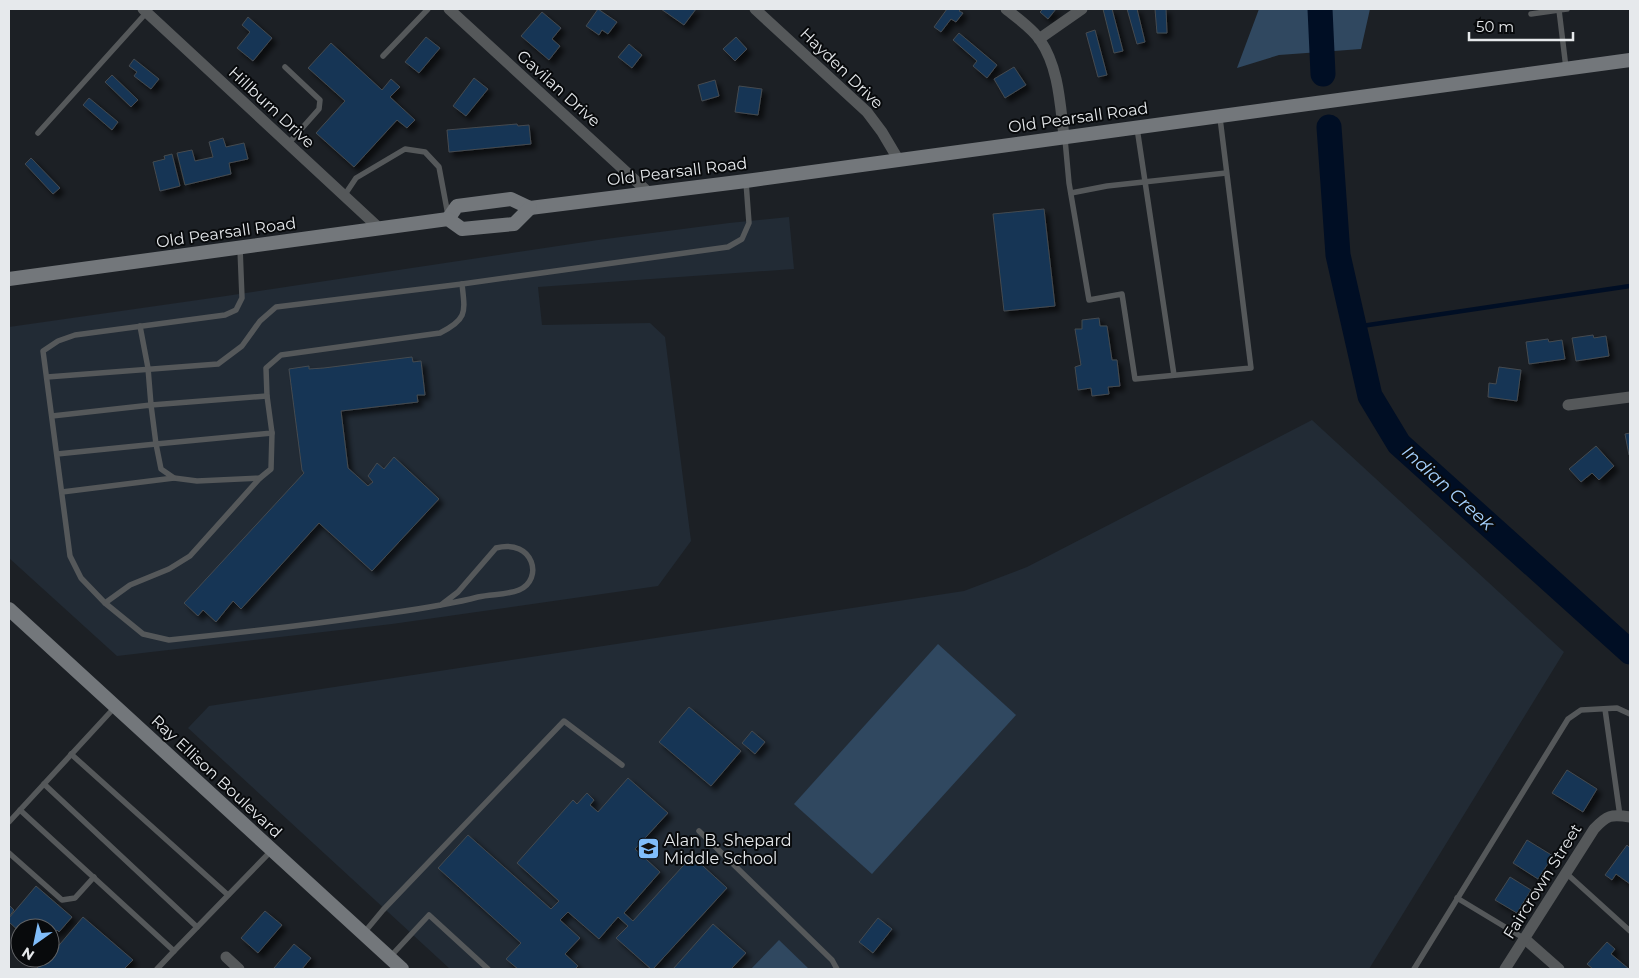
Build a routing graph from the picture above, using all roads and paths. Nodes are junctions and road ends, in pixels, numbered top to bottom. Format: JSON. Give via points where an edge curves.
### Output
{"nodes":[{"id":1,"x":428,"y":9,"type":"edge"},
{"id":2,"x":448,"y":9,"type":"edge"},
{"id":3,"x":755,"y":9,"type":"edge"},
{"id":4,"x":1006,"y":9,"type":"edge"},
{"id":5,"x":1082,"y":9,"type":"edge"},
{"id":6,"x":1568,"y":9,"type":"edge"},
{"id":7,"x":1559,"y":10,"type":"junction"},
{"id":8,"x":145,"y":11,"type":"edge"},
{"id":9,"x":1531,"y":14,"type":"dead end"},
{"id":10,"x":1039,"y":39,"type":"junction"},
{"id":11,"x":383,"y":56,"type":"dead end"},
{"id":12,"x":1630,"y":60,"type":"edge"},
{"id":13,"x":285,"y":67,"type":"dead end"},
{"id":14,"x":1566,"y":68,"type":"junction"},
{"id":15,"x":1220,"y":115,"type":"junction"},
{"id":16,"x":1136,"y":126,"type":"junction"},
{"id":17,"x":38,"y":133,"type":"dead end"},
{"id":18,"x":1064,"y":136,"type":"junction"},
{"id":19,"x":288,"y":144,"type":"junction"},
{"id":20,"x":898,"y":159,"type":"junction"},
{"id":21,"x":1226,"y":173,"type":"junction"},
{"id":22,"x":746,"y":181,"type":"junction"},
{"id":23,"x":1144,"y":182,"type":"junction"},
{"id":24,"x":648,"y":192,"type":"junction"},
{"id":25,"x":1071,"y":193,"type":"junction"},
{"id":26,"x":344,"y":196,"type":"junction"},
{"id":27,"x":530,"y":208,"type":"junction"},
{"id":28,"x":448,"y":219,"type":"junction"},
{"id":29,"x":379,"y":228,"type":"junction"},
{"id":30,"x":240,"y":248,"type":"junction"},
{"id":31,"x":9,"y":279,"type":"edge"},
{"id":32,"x":462,"y":284,"type":"junction"},
{"id":33,"x":140,"y":326,"type":"junction"},
{"id":34,"x":148,"y":368,"type":"junction"},
{"id":35,"x":1174,"y":375,"type":"junction"},
{"id":36,"x":47,"y":377,"type":"junction"},
{"id":37,"x":267,"y":396,"type":"junction"},
{"id":38,"x":1630,"y":397,"type":"edge"},
{"id":39,"x":151,"y":404,"type":"junction"},
{"id":40,"x":1568,"y":405,"type":"dead end"},
{"id":41,"x":52,"y":416,"type":"junction"},
{"id":42,"x":272,"y":433,"type":"junction"},
{"id":43,"x":156,"y":444,"type":"junction"},
{"id":44,"x":57,"y":454,"type":"junction"},
{"id":45,"x":174,"y":478,"type":"junction"},
{"id":46,"x":260,"y":478,"type":"junction"},
{"id":47,"x":62,"y":492,"type":"junction"},
{"id":48,"x":106,"y":603,"type":"junction"},
{"id":49,"x":441,"y":606,"type":"junction"},
{"id":50,"x":9,"y":609,"type":"edge"},
{"id":51,"x":115,"y":707,"type":"junction"},
{"id":52,"x":1605,"y":709,"type":"junction"},
{"id":53,"x":1630,"y":714,"type":"edge"},
{"id":54,"x":71,"y":754,"type":"junction"},
{"id":55,"x":622,"y":765,"type":"dead end"},
{"id":56,"x":44,"y":784,"type":"junction"},
{"id":57,"x":20,"y":810,"type":"junction"},
{"id":58,"x":1620,"y":816,"type":"edge"},
{"id":59,"x":9,"y":822,"type":"edge"},
{"id":60,"x":699,"y":831,"type":"dead end"},
{"id":61,"x":272,"y":850,"type":"junction"},
{"id":62,"x":9,"y":853,"type":"edge"},
{"id":63,"x":1566,"y":873,"type":"junction"},
{"id":64,"x":94,"y":877,"type":"junction"},
{"id":65,"x":228,"y":895,"type":"junction"},
{"id":66,"x":1457,"y":898,"type":"junction"},
{"id":67,"x":198,"y":927,"type":"junction"},
{"id":68,"x":1630,"y":931,"type":"edge"},
{"id":69,"x":363,"y":934,"type":"junction"},
{"id":70,"x":1525,"y":939,"type":"junction"},
{"id":71,"x":174,"y":951,"type":"junction"},
{"id":72,"x":226,"y":957,"type":"dead end"},
{"id":73,"x":389,"y":958,"type":"junction"},
{"id":74,"x":157,"y":969,"type":"edge"},
{"id":75,"x":239,"y":969,"type":"edge"},
{"id":76,"x":402,"y":969,"type":"edge"},
{"id":77,"x":488,"y":969,"type":"edge"},
{"id":78,"x":837,"y":969,"type":"edge"},
{"id":79,"x":1414,"y":969,"type":"edge"},
{"id":80,"x":1505,"y":969,"type":"edge"},
{"id":81,"x":1559,"y":969,"type":"edge"}],
"edges":[{"from":1,"to":11,"type":"lane"},
{"from":2,"to":24,"type":"street","name":"Gavilan Drive"},
{"from":3,"to":20,"type":"street","name":"Hayden Drive","via":[[867,112]]},
{"from":4,"to":10,"type":"street"},
{"from":5,"to":10,"type":"street"},
{"from":6,"to":7,"type":"lane"},
{"from":7,"to":9,"type":"lane"},
{"from":7,"to":14,"type":"lane"},
{"from":8,"to":17,"type":"lane"},
{"from":8,"to":19,"type":"street","name":"Hillburn Drive"},
{"from":10,"to":18,"type":"street","via":[[1059,90]]},
{"from":12,"to":14,"type":"main road","name":"Old Pearsall Road"},
{"from":13,"to":19,"type":"lane","via":[[320,100],[319,109]]},
{"from":14,"to":15,"type":"main road","name":"Old Pearsall Road"},
{"from":15,"to":16,"type":"main road","name":"Old Pearsall Road"},
{"from":15,"to":21,"type":"lane"},
{"from":16,"to":18,"type":"main road","name":"Old Pearsall Road"},
{"from":16,"to":23,"type":"lane"},
{"from":18,"to":20,"type":"main road","name":"Old Pearsall Road"},
{"from":18,"to":25,"type":"lane"},
{"from":19,"to":26,"type":"street","name":"Hillburn Drive"},
{"from":20,"to":22,"type":"main road","name":"Old Pearsall Road"},
{"from":21,"to":23,"type":"lane"},
{"from":21,"to":35,"type":"lane","via":[[1251,368]]},
{"from":22,"to":24,"type":"main road","name":"Old Pearsall Road"},
{"from":22,"to":32,"type":"lane","via":[[749,223],[742,239],[728,247]]},
{"from":23,"to":25,"type":"lane"},
{"from":23,"to":35,"type":"lane"},
{"from":24,"to":27,"type":"main road","name":"Old Pearsall Road"},
{"from":25,"to":35,"type":"lane","via":[[1089,300],[1122,294],[1135,379]]},
{"from":26,"to":28,"type":"lane","via":[[356,178],[405,149],[424,152],[439,167]]},
{"from":26,"to":29,"type":"street","name":"Hillburn Drive"},
{"from":27,"to":28,"type":"main road","name":"Old Pearsall Road","via":[[511,199],[482,202],[456,206]]},
{"from":27,"to":28,"type":"main road","via":[[514,224],[462,229]]},
{"from":28,"to":29,"type":"main road","name":"Old Pearsall Road"},
{"from":29,"to":30,"type":"main road","name":"Old Pearsall Road"},
{"from":30,"to":31,"type":"main road","name":"Old Pearsall Road"},
{"from":30,"to":33,"type":"lane","via":[[242,298],[236,310],[225,315]]},
{"from":32,"to":34,"type":"lane","via":[[276,307],[260,321],[242,346],[218,364]]},
{"from":32,"to":37,"type":"lane","via":[[464,311],[456,324],[440,332],[281,355],[266,368]]},
{"from":33,"to":34,"type":"lane"},
{"from":33,"to":36,"type":"lane","via":[[75,335],[58,341],[43,350]]},
{"from":34,"to":36,"type":"lane"},
{"from":34,"to":39,"type":"lane"},
{"from":36,"to":41,"type":"lane"},
{"from":37,"to":39,"type":"lane"},
{"from":37,"to":42,"type":"lane"},
{"from":38,"to":40,"type":"street"},
{"from":39,"to":41,"type":"lane"},
{"from":39,"to":43,"type":"lane"},
{"from":41,"to":44,"type":"lane"},
{"from":42,"to":43,"type":"lane"},
{"from":42,"to":46,"type":"lane","via":[[271,469]]},
{"from":43,"to":44,"type":"lane"},
{"from":43,"to":45,"type":"lane","via":[[161,469]]},
{"from":44,"to":47,"type":"lane"},
{"from":45,"to":46,"type":"lane","via":[[197,481]]},
{"from":45,"to":47,"type":"lane"},
{"from":46,"to":48,"type":"lane","via":[[190,556],[130,586]]},
{"from":47,"to":48,"type":"lane","via":[[70,556],[81,578]]},
{"from":48,"to":49,"type":"lane","via":[[143,634],[169,640]]},
{"from":49,"to":49,"type":"lane","via":[[524,588],[532,576],[531,560],[527,553],[513,546],[496,548],[458,592]]},
{"from":50,"to":51,"type":"main road","name":"Ray Ellison Boulevard"},
{"from":51,"to":54,"type":"lane"},
{"from":51,"to":61,"type":"main road","name":"Ray Ellison Boulevard"},
{"from":52,"to":53,"type":"lane","via":[[1617,708]]},
{"from":52,"to":58,"type":"lane"},
{"from":52,"to":66,"type":"lane","via":[[1581,710],[1568,719]]},
{"from":54,"to":56,"type":"lane"},
{"from":54,"to":65,"type":"lane"},
{"from":55,"to":69,"type":"lane","via":[[564,721],[382,910]]},
{"from":56,"to":57,"type":"lane"},
{"from":56,"to":67,"type":"lane"},
{"from":57,"to":59,"type":"lane"},
{"from":57,"to":64,"type":"lane"},
{"from":58,"to":63,"type":"street","name":"Faircrown Street","via":[[1604,819],[1594,829]]},
{"from":60,"to":78,"type":"lane","via":[[832,960]]},
{"from":61,"to":65,"type":"lane"},
{"from":61,"to":69,"type":"main road","name":"Ray Ellison Boulevard"},
{"from":62,"to":64,"type":"lane","via":[[62,900],[75,898]]},
{"from":63,"to":68,"type":"lane"},
{"from":63,"to":70,"type":"street","name":"Faircrown Street"},
{"from":64,"to":71,"type":"lane"},
{"from":65,"to":67,"type":"lane"},
{"from":66,"to":70,"type":"lane"},
{"from":66,"to":79,"type":"lane"},
{"from":67,"to":71,"type":"lane"},
{"from":69,"to":73,"type":"main road","name":"Ray Ellison Boulevard"},
{"from":70,"to":80,"type":"street","name":"Faircrown Street"},
{"from":70,"to":81,"type":"street"},
{"from":71,"to":74,"type":"lane"},
{"from":72,"to":75,"type":"street"},
{"from":73,"to":76,"type":"main road","name":"Ray Ellison Boulevard"},
{"from":73,"to":77,"type":"lane","via":[[429,915]]}]}
